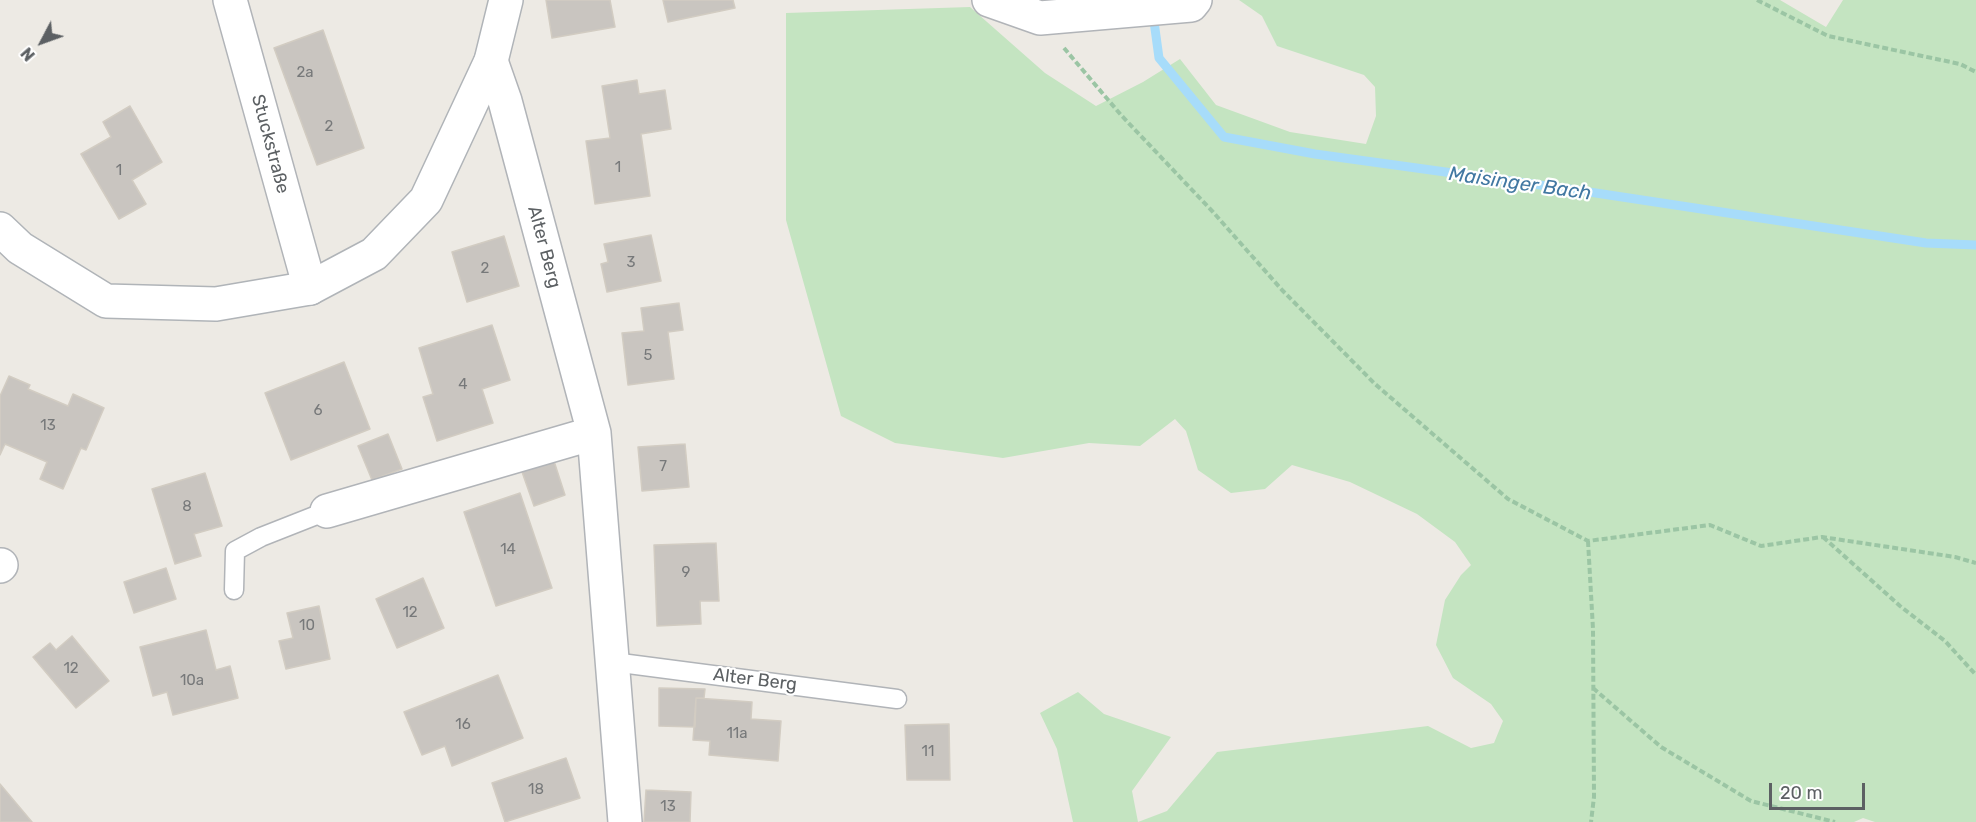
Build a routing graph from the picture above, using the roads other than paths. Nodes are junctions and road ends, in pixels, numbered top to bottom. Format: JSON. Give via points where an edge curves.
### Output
{"nodes":[{"id":1,"x":230,"y":0,"type":"edge"},
{"id":2,"x":506,"y":0,"type":"edge"},
{"id":3,"x":989,"y":0,"type":"edge"},
{"id":4,"x":1193,"y":2,"type":"edge"},
{"id":5,"x":491,"y":61,"type":"junction"},
{"id":6,"x":0,"y":229,"type":"edge"},
{"id":7,"x":310,"y":288,"type":"junction"},
{"id":8,"x":594,"y":434,"type":"junction"},
{"id":9,"x":327,"y":511,"type":"joint"},
{"id":10,"x":234,"y":590,"type":"dead end"},
{"id":11,"x":613,"y":662,"type":"junction"},
{"id":12,"x":897,"y":699,"type":"dead end"},
{"id":13,"x":625,"y":822,"type":"edge"}],
"edges":[{"from":1,"to":7,"type":"street","name":"Stuckstraße"},
{"from":2,"to":5,"type":"street"},
{"from":3,"to":4,"type":"street","via":[[1040,18]]},
{"from":5,"to":7,"type":"street","via":[[426,200],[374,254]]},
{"from":5,"to":8,"type":"street","name":"Alter Berg"},
{"from":6,"to":7,"type":"street","via":[[20,248],[106,301],[216,304]]},
{"from":8,"to":9,"type":"street"},
{"from":8,"to":11,"type":"street","name":"Alter Berg"},
{"from":9,"to":10,"type":"lane","via":[[235,551]]},
{"from":11,"to":12,"type":"lane","name":"Alter Berg"},
{"from":11,"to":13,"type":"street","name":"Alter Berg"}]}
